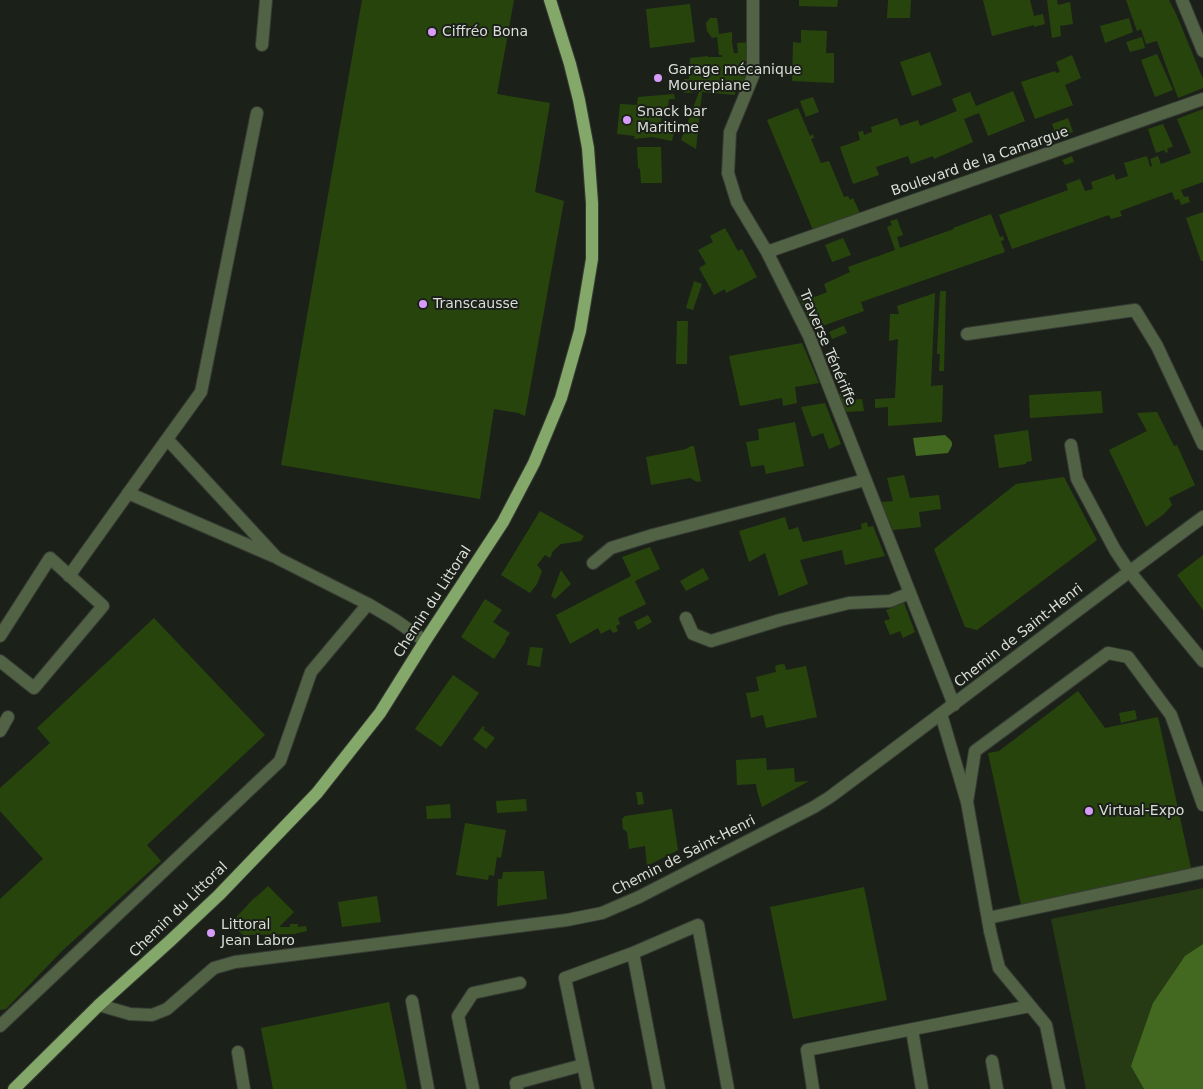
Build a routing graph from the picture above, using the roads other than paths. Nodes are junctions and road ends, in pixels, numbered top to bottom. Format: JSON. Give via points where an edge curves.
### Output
{"nodes":[{"id":1,"x":266,"y":0,"type":"edge"},
{"id":2,"x":550,"y":0,"type":"edge"},
{"id":3,"x":753,"y":0,"type":"edge"},
{"id":4,"x":1182,"y":0,"type":"edge"},
{"id":5,"x":262,"y":45,"type":"dead end"},
{"id":6,"x":1203,"y":51,"type":"edge"},
{"id":7,"x":1203,"y":99,"type":"edge"},
{"id":8,"x":257,"y":114,"type":"dead end"},
{"id":9,"x":767,"y":252,"type":"junction"},
{"id":10,"x":967,"y":334,"type":"dead end"},
{"id":11,"x":167,"y":439,"type":"junction"},
{"id":12,"x":1203,"y":444,"type":"edge"},
{"id":13,"x":1071,"y":445,"type":"dead end"},
{"id":14,"x":865,"y":480,"type":"junction"},
{"id":15,"x":128,"y":493,"type":"junction"},
{"id":16,"x":1203,"y":517,"type":"edge"},
{"id":17,"x":277,"y":558,"type":"junction"},
{"id":18,"x":593,"y":563,"type":"dead end"},
{"id":19,"x":1129,"y":571,"type":"junction"},
{"id":20,"x":69,"y":576,"type":"junction"},
{"id":21,"x":910,"y":593,"type":"junction"},
{"id":22,"x":368,"y":604,"type":"junction"},
{"id":23,"x":686,"y":618,"type":"dead end"},
{"id":24,"x":0,"y":636,"type":"edge"},
{"id":25,"x":425,"y":641,"type":"junction"},
{"id":26,"x":0,"y":661,"type":"edge"},
{"id":27,"x":1203,"y":661,"type":"edge"},
{"id":28,"x":954,"y":705,"type":"junction"},
{"id":29,"x":941,"y":714,"type":"junction"},
{"id":30,"x":8,"y":717,"type":"dead end"},
{"id":31,"x":0,"y":731,"type":"edge"},
{"id":32,"x":967,"y":802,"type":"junction"},
{"id":33,"x":1203,"y":806,"type":"edge"},
{"id":34,"x":1203,"y":872,"type":"edge"},
{"id":35,"x":988,"y":918,"type":"junction"},
{"id":36,"x":633,"y":953,"type":"junction"},
{"id":37,"x":520,"y":983,"type":"dead end"},
{"id":38,"x":412,"y":1001,"type":"dead end"},
{"id":39,"x":99,"y":1005,"type":"junction"},
{"id":40,"x":1030,"y":1006,"type":"junction"},
{"id":41,"x":0,"y":1026,"type":"edge"},
{"id":42,"x":912,"y":1030,"type":"junction"},
{"id":43,"x":238,"y":1052,"type":"dead end"},
{"id":44,"x":992,"y":1061,"type":"dead end"},
{"id":45,"x":583,"y":1065,"type":"junction"},
{"id":46,"x":14,"y":1089,"type":"edge"},
{"id":47,"x":244,"y":1089,"type":"edge"},
{"id":48,"x":428,"y":1089,"type":"edge"},
{"id":49,"x":473,"y":1089,"type":"edge"},
{"id":50,"x":517,"y":1089,"type":"edge"},
{"id":51,"x":588,"y":1089,"type":"edge"},
{"id":52,"x":659,"y":1089,"type":"edge"},
{"id":53,"x":728,"y":1089,"type":"edge"},
{"id":54,"x":813,"y":1089,"type":"edge"},
{"id":55,"x":922,"y":1089,"type":"edge"},
{"id":56,"x":997,"y":1089,"type":"edge"},
{"id":57,"x":1058,"y":1089,"type":"edge"}],
"edges":[{"from":1,"to":5,"type":"street"},
{"from":2,"to":25,"type":"main road","name":"Chemin du Littoral","via":[[572,73],[588,148],[592,259],[580,331],[560,398],[534,463],[503,522]]},
{"from":3,"to":9,"type":"street","name":"Traverse Ténériffe","via":[[753,76],[730,132],[728,173],[737,202]]},
{"from":4,"to":6,"type":"street"},
{"from":7,"to":9,"type":"street","name":"Boulevard de la Camargue"},
{"from":8,"to":11,"type":"street","via":[[201,392]]},
{"from":9,"to":14,"type":"street","name":"Traverse Ténériffe","via":[[809,336]]},
{"from":10,"to":12,"type":"street","via":[[1135,310]]},
{"from":11,"to":15,"type":"street"},
{"from":11,"to":17,"type":"street"},
{"from":13,"to":19,"type":"street","via":[[1077,479]]},
{"from":14,"to":18,"type":"street","via":[[653,535],[611,548]]},
{"from":14,"to":21,"type":"street","name":"Traverse Ténériffe"},
{"from":15,"to":17,"type":"street"},
{"from":15,"to":20,"type":"street"},
{"from":16,"to":19,"type":"street","name":"Chemin de Saint-Henri"},
{"from":17,"to":22,"type":"street"},
{"from":19,"to":27,"type":"street"},
{"from":19,"to":28,"type":"street","name":"Chemin de Saint-Henri"},
{"from":20,"to":24,"type":"street","via":[[50,558]]},
{"from":20,"to":26,"type":"street","via":[[103,606],[34,688]]},
{"from":21,"to":23,"type":"street","via":[[890,601],[849,603],[711,641],[693,634]]},
{"from":21,"to":28,"type":"street","name":"Traverse Ténériffe"},
{"from":22,"to":25,"type":"street"},
{"from":22,"to":41,"type":"street","via":[[311,672],[282,760]]},
{"from":25,"to":39,"type":"main road","name":"Chemin du Littoral","via":[[380,713],[317,793],[219,895]]},
{"from":28,"to":29,"type":"street","name":"Chemin de Saint-Henri"},
{"from":29,"to":32,"type":"street"},
{"from":29,"to":39,"type":"street","name":"Chemin de Saint-Henri","via":[[814,807],[602,913],[235,962],[214,968],[167,1008],[152,1015],[130,1014]]},
{"from":30,"to":31,"type":"street"},
{"from":32,"to":33,"type":"street","via":[[975,751],[1108,653],[1128,658],[1171,715]]},
{"from":32,"to":35,"type":"street"},
{"from":34,"to":35,"type":"street"},
{"from":35,"to":40,"type":"street","via":[[999,968]]},
{"from":36,"to":45,"type":"street","via":[[565,978]]},
{"from":36,"to":52,"type":"street"},
{"from":36,"to":53,"type":"street","via":[[698,925]]},
{"from":37,"to":49,"type":"street","via":[[473,993],[458,1016]]},
{"from":38,"to":48,"type":"street"},
{"from":39,"to":46,"type":"main road","name":"Chemin du Littoral"},
{"from":40,"to":42,"type":"street"},
{"from":40,"to":57,"type":"street","via":[[1046,1025]]},
{"from":42,"to":54,"type":"street","via":[[807,1050]]},
{"from":42,"to":55,"type":"street"},
{"from":43,"to":47,"type":"street"},
{"from":44,"to":56,"type":"street"},
{"from":45,"to":50,"type":"street","via":[[516,1083]]},
{"from":45,"to":51,"type":"street"}]}
